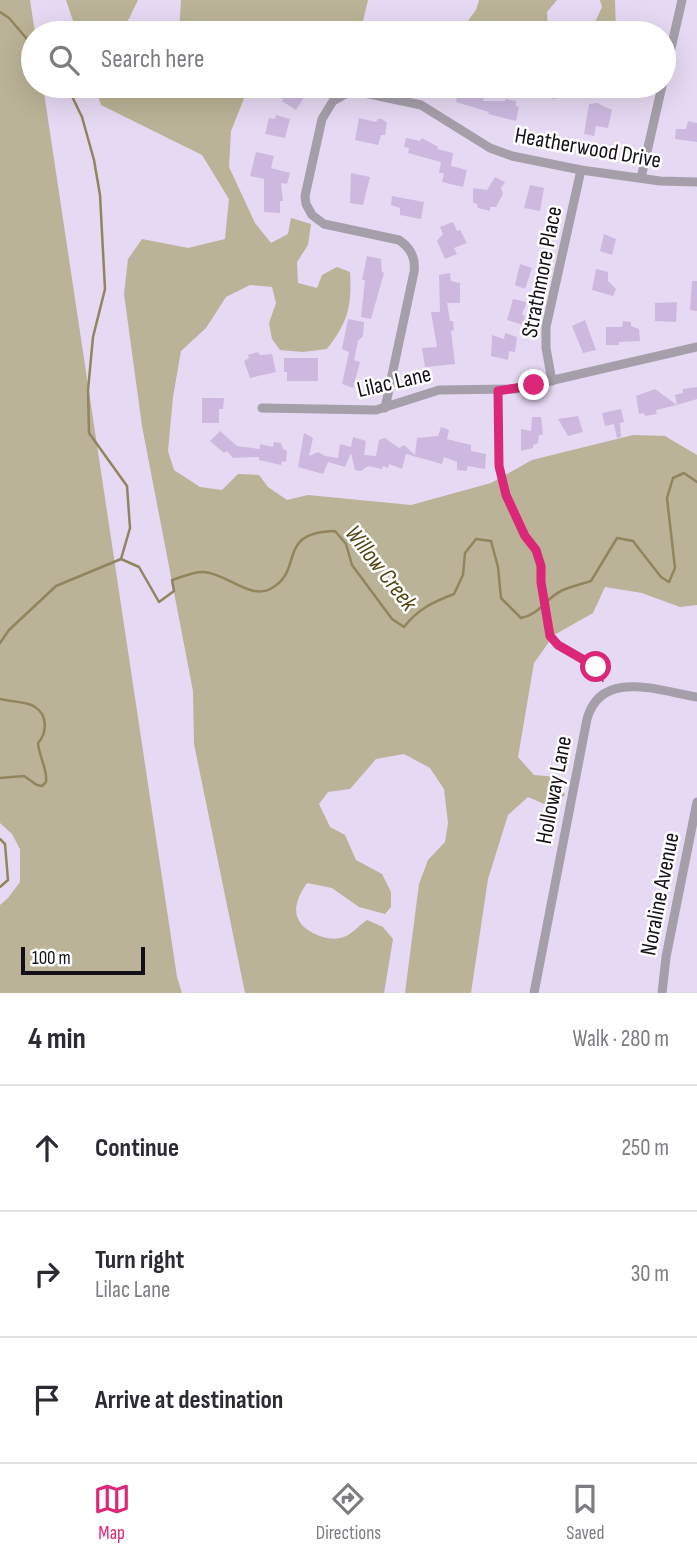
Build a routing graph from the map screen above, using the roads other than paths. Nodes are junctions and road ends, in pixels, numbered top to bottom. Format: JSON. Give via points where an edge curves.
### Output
{"nodes":[{"id":1,"x":682,"y":0,"type":"edge"},
{"id":2,"x":676,"y":26,"type":"edge"},
{"id":3,"x":338,"y":98,"type":"edge"},
{"id":4,"x":391,"y":98,"type":"edge"},
{"id":5,"x":659,"y":98,"type":"edge"},
{"id":6,"x":581,"y":170,"type":"junction"},
{"id":7,"x":641,"y":178,"type":"junction"},
{"id":8,"x":697,"y":182,"type":"edge"},
{"id":9,"x":697,"y":347,"type":"edge"},
{"id":10,"x":552,"y":381,"type":"junction"},
{"id":11,"x":262,"y":408,"type":"dead end"},
{"id":12,"x":385,"y":408,"type":"junction"},
{"id":13,"x":697,"y":697,"type":"edge"},
{"id":14,"x":697,"y":802,"type":"edge"},
{"id":15,"x":534,"y":993,"type":"edge"},
{"id":16,"x":662,"y":993,"type":"edge"}],
"edges":[{"from":1,"to":2,"type":"street"},
{"from":3,"to":12,"type":"street","name":"Heatherwood Drive","via":[[322,119],[305,196],[309,211],[324,224],[399,240],[414,260]]},
{"from":4,"to":6,"type":"street","name":"Heatherwood Drive","via":[[412,102],[501,153]]},
{"from":5,"to":7,"type":"street"},
{"from":6,"to":7,"type":"street","name":"Heatherwood Drive"},
{"from":6,"to":10,"type":"street","name":"Strathmore Place","via":[[546,327]]},
{"from":7,"to":8,"type":"street","name":"Heatherwood Drive"},
{"from":9,"to":10,"type":"street","name":"Lilac Lane"},
{"from":10,"to":12,"type":"street","name":"Lilac Lane","via":[[498,391],[448,389]]},
{"from":11,"to":12,"type":"street","name":"Lilac Lane","via":[[365,412]]},
{"from":13,"to":15,"type":"street","name":"Holloway Lane","via":[[624,686],[607,690],[594,701]]},
{"from":14,"to":16,"type":"street","name":"Noraline Avenue"}]}
